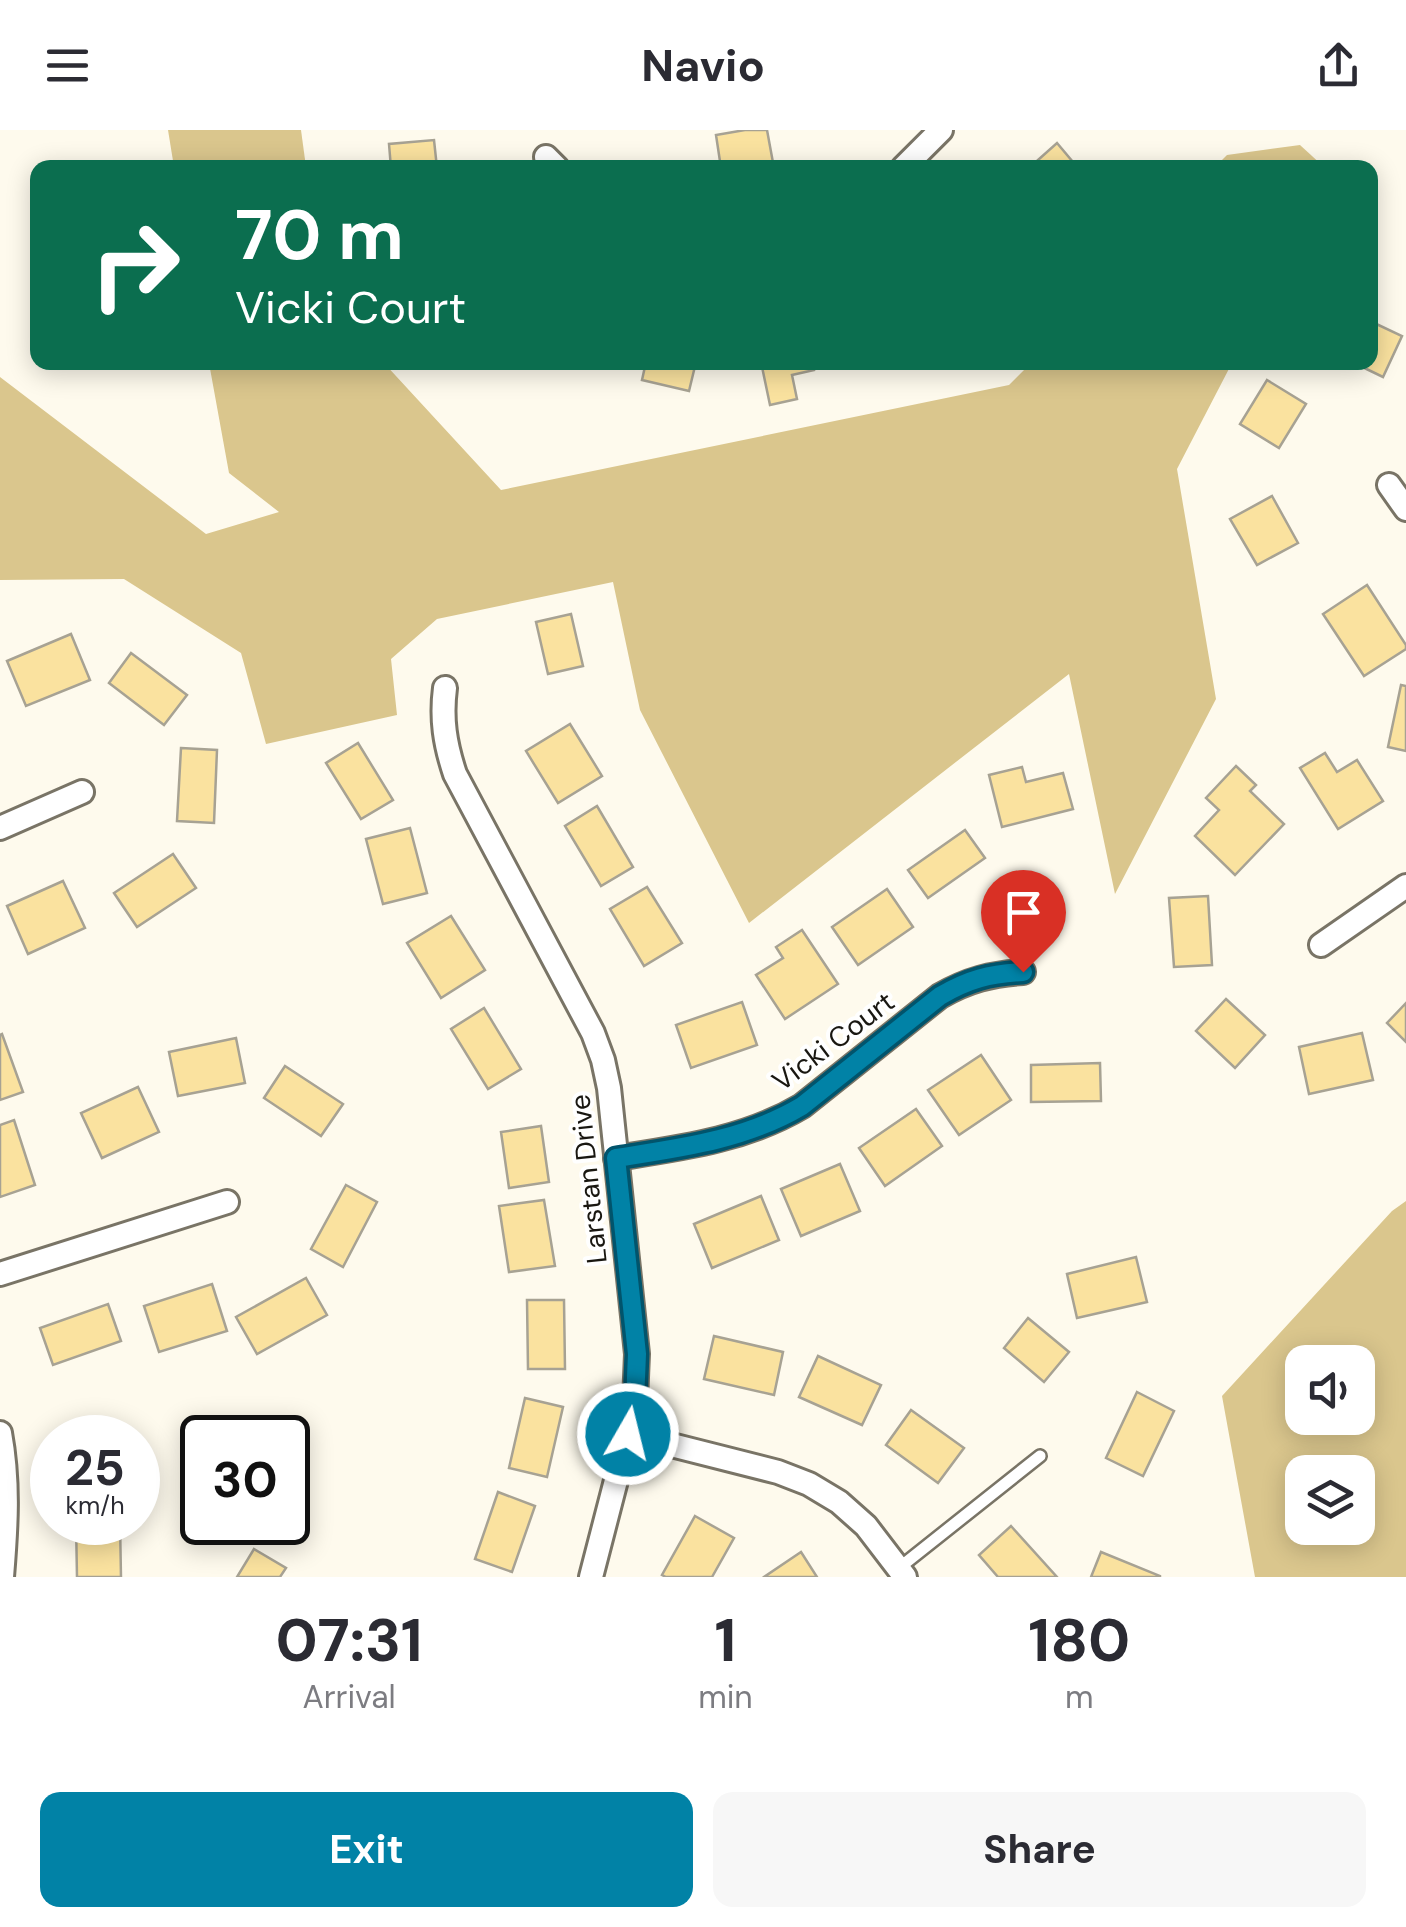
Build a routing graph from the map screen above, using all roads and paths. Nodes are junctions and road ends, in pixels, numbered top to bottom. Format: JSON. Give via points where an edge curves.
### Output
{"nodes":[{"id":1,"x":941,"y":130,"type":"edge"},
{"id":2,"x":911,"y":160,"type":"edge"},
{"id":3,"x":1389,"y":484,"type":"dead end"},
{"id":4,"x":1406,"y":509,"type":"edge"},
{"id":5,"x":444,"y":688,"type":"dead end"},
{"id":6,"x":82,"y":792,"type":"dead end"},
{"id":7,"x":0,"y":828,"type":"edge"},
{"id":8,"x":1406,"y":886,"type":"edge"},
{"id":9,"x":1322,"y":945,"type":"dead end"},
{"id":10,"x":1023,"y":972,"type":"dead end"},
{"id":11,"x":616,"y":1158,"type":"junction"},
{"id":12,"x":227,"y":1202,"type":"dead end"},
{"id":13,"x":0,"y":1274,"type":"edge"},
{"id":14,"x":0,"y":1433,"type":"edge"},
{"id":15,"x":628,"y":1434,"type":"junction"},
{"id":16,"x":1040,"y":1456,"type":"dead end"},
{"id":17,"x":902,"y":1572,"type":"edge"},
{"id":18,"x":2,"y":1577,"type":"edge"},
{"id":19,"x":591,"y":1577,"type":"edge"}],
"edges":[{"from":1,"to":2,"type":"street"},
{"from":3,"to":4,"type":"street"},
{"from":5,"to":11,"type":"street","name":"Larstan Drive","via":[[444,744],[455,774],[603,1060]]},
{"from":6,"to":7,"type":"street"},
{"from":8,"to":9,"type":"street"},
{"from":10,"to":11,"type":"street","name":"Vicki Court","via":[[965,982],[940,996],[778,1120],[691,1146]]},
{"from":11,"to":15,"type":"street","name":"Larstan Drive","via":[[637,1354]]},
{"from":12,"to":13,"type":"street"},
{"from":14,"to":18,"type":"street","via":[[7,1514]]},
{"from":15,"to":17,"type":"street","via":[[809,1484],[866,1526]]},
{"from":15,"to":19,"type":"street","name":"Larstan Drive"},
{"from":16,"to":17,"type":"lane"}]}
